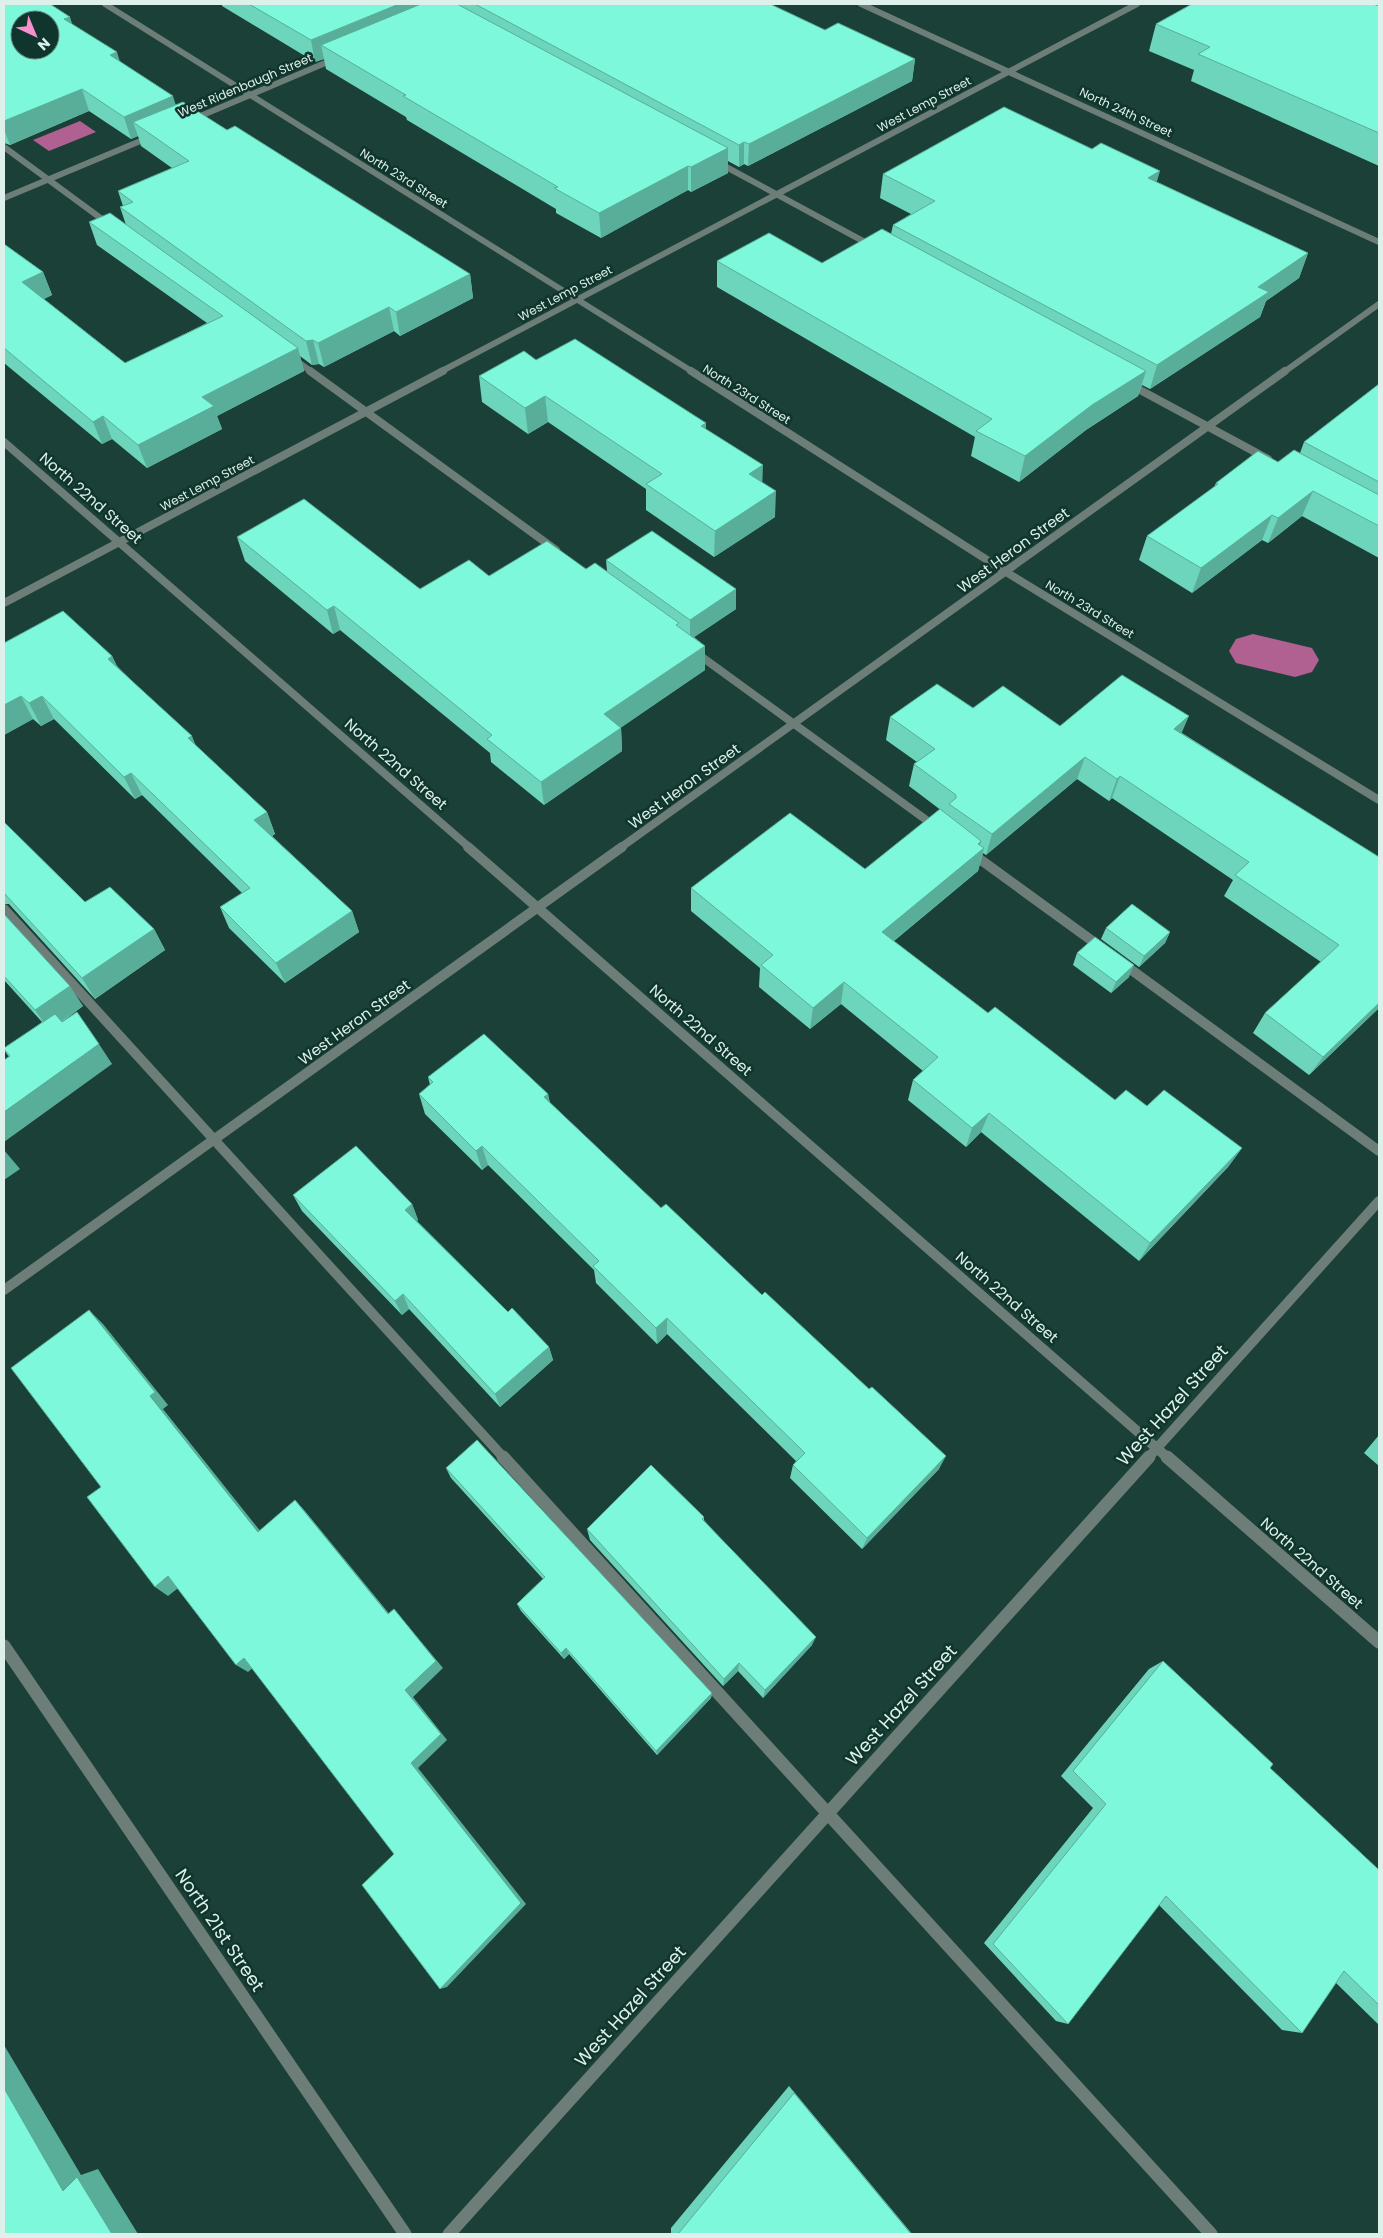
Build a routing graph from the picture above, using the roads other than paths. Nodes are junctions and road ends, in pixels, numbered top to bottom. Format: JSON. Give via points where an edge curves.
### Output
{"nodes":[{"id":1,"x":105,"y":4,"type":"edge"},
{"id":2,"x":861,"y":4,"type":"edge"},
{"id":3,"x":1138,"y":4,"type":"edge"},
{"id":4,"x":345,"y":55,"type":"edge"},
{"id":5,"x":1011,"y":71,"type":"junction"},
{"id":6,"x":250,"y":95,"type":"junction"},
{"id":7,"x":184,"y":123,"type":"edge"},
{"id":8,"x":157,"y":134,"type":"edge"},
{"id":9,"x":4,"y":147,"type":"edge"},
{"id":10,"x":707,"y":156,"type":"edge"},
{"id":11,"x":48,"y":180,"type":"junction"},
{"id":12,"x":777,"y":194,"type":"junction"},
{"id":13,"x":4,"y":198,"type":"edge"},
{"id":14,"x":120,"y":232,"type":"edge"},
{"id":15,"x":1379,"y":242,"type":"edge"},
{"id":16,"x":880,"y":250,"type":"edge"},
{"id":17,"x":578,"y":300,"type":"junction"},
{"id":18,"x":1379,"y":304,"type":"edge"},
{"id":19,"x":287,"y":354,"type":"edge"},
{"id":20,"x":1122,"y":380,"type":"edge"},
{"id":21,"x":366,"y":412,"type":"junction"},
{"id":22,"x":1209,"y":427,"type":"junction"},
{"id":23,"x":4,"y":442,"type":"edge"},
{"id":24,"x":1275,"y":463,"type":"edge"},
{"id":25,"x":119,"y":542,"type":"junction"},
{"id":26,"x":566,"y":557,"type":"edge"},
{"id":27,"x":1006,"y":572,"type":"junction"},
{"id":28,"x":4,"y":603,"type":"edge"},
{"id":29,"x":686,"y":645,"type":"edge"},
{"id":30,"x":794,"y":724,"type":"junction"},
{"id":31,"x":1379,"y":800,"type":"edge"},
{"id":32,"x":947,"y":835,"type":"edge"},
{"id":33,"x":963,"y":847,"type":"edge"},
{"id":34,"x":538,"y":908,"type":"junction"},
{"id":35,"x":4,"y":909,"type":"edge"},
{"id":36,"x":1107,"y":952,"type":"edge"},
{"id":37,"x":1115,"y":958,"type":"edge"},
{"id":38,"x":214,"y":1140,"type":"junction"},
{"id":39,"x":1379,"y":1150,"type":"edge"},
{"id":40,"x":1379,"y":1201,"type":"edge"},
{"id":41,"x":4,"y":1290,"type":"edge"},
{"id":42,"x":1156,"y":1448,"type":"junction"},
{"id":43,"x":1379,"y":1642,"type":"edge"},
{"id":44,"x":4,"y":1646,"type":"edge"},
{"id":45,"x":828,"y":1813,"type":"junction"},
{"id":46,"x":405,"y":2234,"type":"edge"},
{"id":47,"x":449,"y":2234,"type":"edge"},
{"id":48,"x":1211,"y":2234,"type":"edge"}],
"edges":[{"from":1,"to":6,"type":"street","name":"North 23rd Street"},
{"from":2,"to":5,"type":"street","name":"North 24th Street"},
{"from":3,"to":5,"type":"street","name":"West Lemp Street"},
{"from":4,"to":6,"type":"street","name":"West Ridenbaugh Street"},
{"from":5,"to":12,"type":"street","name":"West Lemp Street"},
{"from":5,"to":15,"type":"street","name":"North 24th Street"},
{"from":6,"to":7,"type":"street","name":"West Ridenbaugh Street"},
{"from":6,"to":17,"type":"street","name":"North 23rd Street"},
{"from":8,"to":11,"type":"street"},
{"from":9,"to":11,"type":"street"},
{"from":10,"to":12,"type":"street"},
{"from":11,"to":13,"type":"street"},
{"from":11,"to":14,"type":"street"},
{"from":12,"to":16,"type":"street"},
{"from":12,"to":17,"type":"street","name":"West Lemp Street"},
{"from":17,"to":21,"type":"street","name":"West Lemp Street"},
{"from":17,"to":27,"type":"street","name":"North 23rd Street"},
{"from":18,"to":22,"type":"street","name":"West Heron Street"},
{"from":19,"to":21,"type":"street"},
{"from":20,"to":22,"type":"street"},
{"from":21,"to":25,"type":"street","name":"West Lemp Street"},
{"from":21,"to":26,"type":"street"},
{"from":22,"to":24,"type":"street"},
{"from":22,"to":27,"type":"street","name":"West Heron Street"},
{"from":23,"to":25,"type":"street","name":"North 22nd Street"},
{"from":25,"to":28,"type":"street","name":"West Lemp Street"},
{"from":25,"to":34,"type":"street","name":"North 22nd Street"},
{"from":27,"to":30,"type":"street","name":"West Heron Street"},
{"from":27,"to":31,"type":"street","name":"North 23rd Street"},
{"from":29,"to":30,"type":"street"},
{"from":30,"to":32,"type":"street"},
{"from":30,"to":34,"type":"street","name":"West Heron Street"},
{"from":33,"to":36,"type":"street"},
{"from":34,"to":38,"type":"street","name":"West Heron Street"},
{"from":34,"to":42,"type":"street","name":"North 22nd Street"},
{"from":35,"to":38,"type":"street"},
{"from":37,"to":39,"type":"street"},
{"from":38,"to":41,"type":"street","name":"West Heron Street"},
{"from":38,"to":45,"type":"street"},
{"from":40,"to":42,"type":"street","name":"West Hazel Street"},
{"from":42,"to":43,"type":"street","name":"North 22nd Street"},
{"from":42,"to":45,"type":"street","name":"West Hazel Street"},
{"from":44,"to":46,"type":"street","name":"North 21st Street"},
{"from":45,"to":47,"type":"street","name":"West Hazel Street"},
{"from":45,"to":48,"type":"street"}]}
